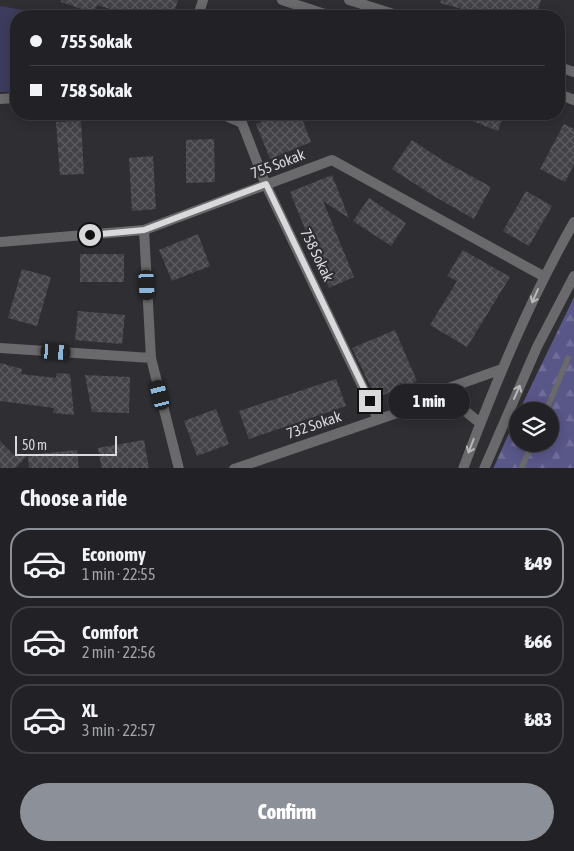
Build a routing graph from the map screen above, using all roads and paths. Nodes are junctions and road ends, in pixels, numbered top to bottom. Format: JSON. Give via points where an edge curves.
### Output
{"nodes":[{"id":1,"x":282,"y":0,"type":"edge"},
{"id":2,"x":349,"y":0,"type":"edge"},
{"id":3,"x":313,"y":10,"type":"edge"},
{"id":4,"x":381,"y":10,"type":"edge"},
{"id":5,"x":237,"y":120,"type":"edge"},
{"id":6,"x":266,"y":184,"type":"junction"},
{"id":7,"x":574,"y":222,"type":"edge"},
{"id":8,"x":144,"y":230,"type":"junction"},
{"id":9,"x":0,"y":242,"type":"edge"},
{"id":10,"x":543,"y":276,"type":"junction"},
{"id":11,"x":574,"y":276,"type":"edge"},
{"id":12,"x":0,"y":348,"type":"edge"},
{"id":13,"x":151,"y":358,"type":"junction"},
{"id":14,"x":568,"y":358,"type":"dead end"},
{"id":15,"x":502,"y":369,"type":"junction"},
{"id":16,"x":432,"y":401,"type":"junction"},
{"id":17,"x":550,"y":402,"type":"edge"},
{"id":18,"x":378,"y":419,"type":"junction"},
{"id":19,"x":480,"y":423,"type":"junction"},
{"id":20,"x":528,"y":452,"type":"edge"},
{"id":21,"x":179,"y":468,"type":"edge"},
{"id":22,"x":234,"y":468,"type":"edge"},
{"id":23,"x":463,"y":468,"type":"edge"},
{"id":24,"x":484,"y":468,"type":"edge"},
{"id":25,"x":521,"y":468,"type":"edge"}],
"edges":[{"from":1,"to":3,"type":"street"},
{"from":2,"to":4,"type":"street"},
{"from":5,"to":6,"type":"street","name":"758 Sokak","via":[[242,122]]},
{"from":6,"to":8,"type":"street","name":"755 Sokak"},
{"from":6,"to":10,"type":"street","name":"755 Sokak","via":[[332,160]]},
{"from":6,"to":18,"type":"street","name":"758 Sokak"},
{"from":7,"to":10,"type":"street"},
{"from":8,"to":9,"type":"street","name":"755 Sokak"},
{"from":8,"to":13,"type":"street"},
{"from":10,"to":15,"type":"street","one_way":true},
{"from":24,"to":11,"type":"street","one_way":true},
{"from":12,"to":13,"type":"street"},
{"from":13,"to":21,"type":"street"},
{"from":14,"to":17,"type":"lane"},
{"from":15,"to":16,"type":"street","name":"732 Sokak","via":[[443,390]]},
{"from":15,"to":19,"type":"street"},
{"from":16,"to":18,"type":"street","name":"732 Sokak"},
{"from":16,"to":19,"type":"street","name":"732 Sokak","via":[[459,406]]},
{"from":18,"to":22,"type":"street","name":"732 Sokak"},
{"from":19,"to":23,"type":"street","one_way":true},
{"from":20,"to":25,"type":"lane"}]}
